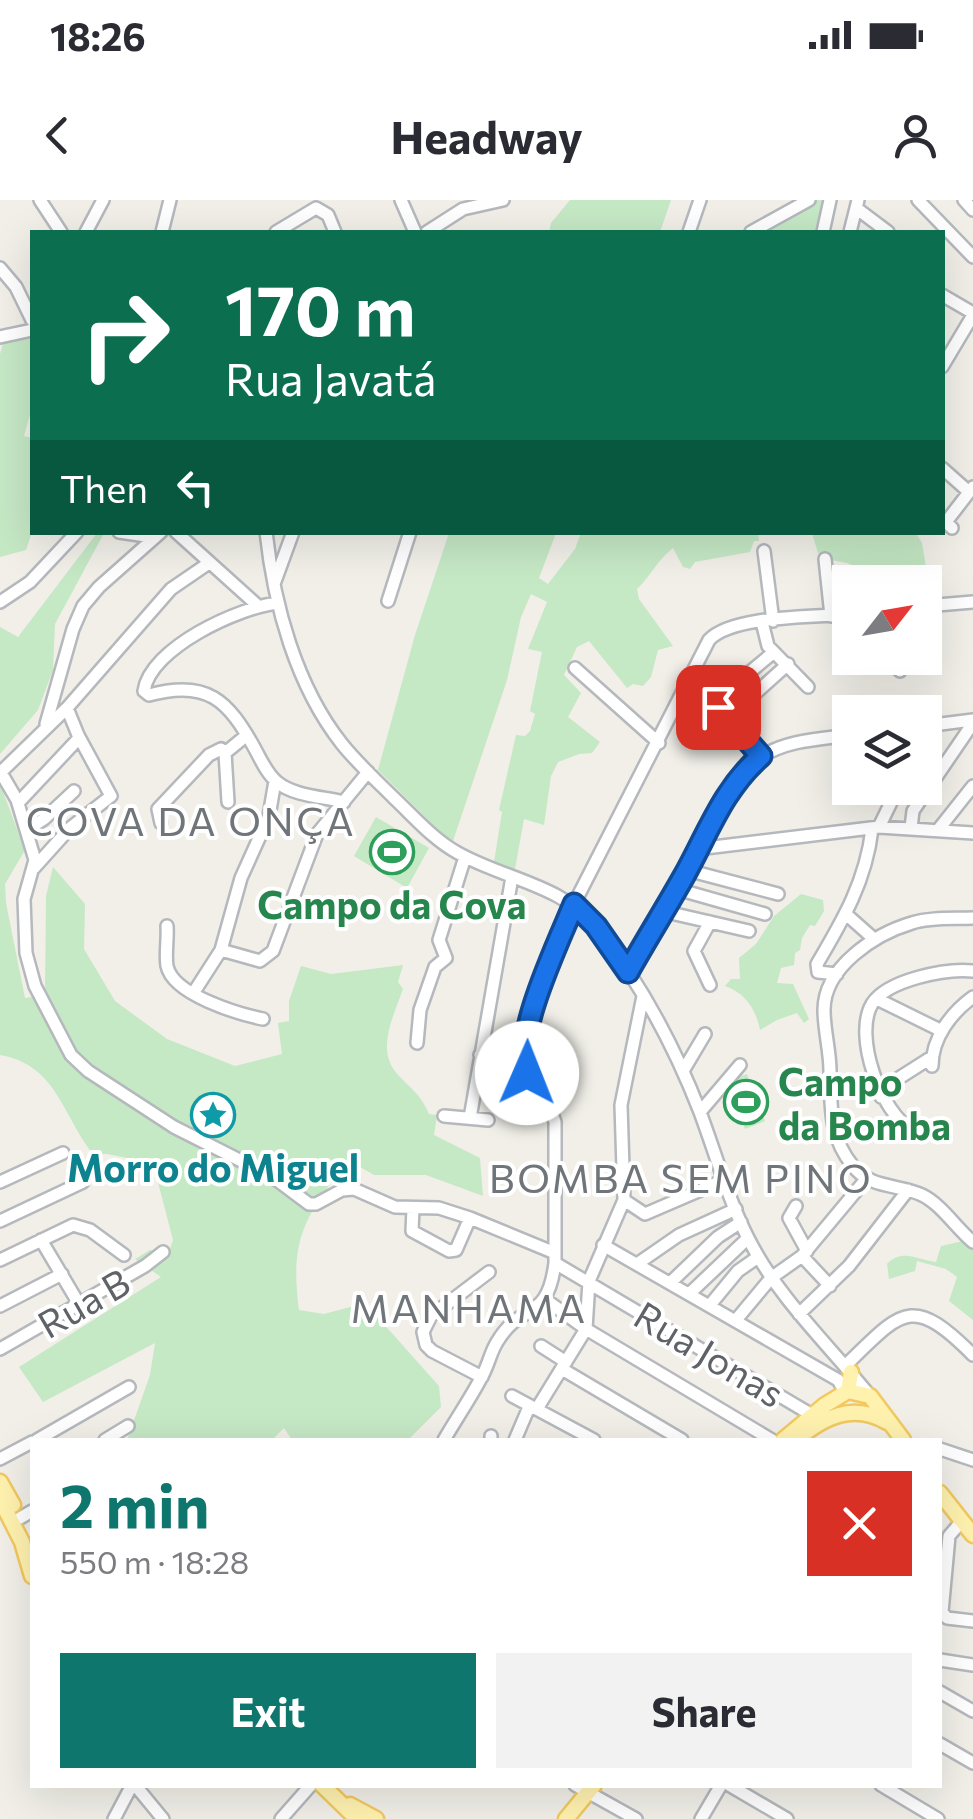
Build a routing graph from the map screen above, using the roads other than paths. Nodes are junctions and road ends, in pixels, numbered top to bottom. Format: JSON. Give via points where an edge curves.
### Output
{"nodes":[{"id":1,"x":103,"y":200,"type":"edge"},
{"id":2,"x":170,"y":200,"type":"edge"},
{"id":3,"x":401,"y":200,"type":"edge"},
{"id":4,"x":455,"y":200,"type":"edge"},
{"id":5,"x":503,"y":200,"type":"edge"},
{"id":6,"x":711,"y":200,"type":"edge"},
{"id":7,"x":809,"y":200,"type":"edge"},
{"id":8,"x":830,"y":200,"type":"edge"},
{"id":9,"x":918,"y":200,"type":"edge"},
{"id":10,"x":964,"y":200,"type":"edge"},
{"id":11,"x":42,"y":201,"type":"edge"},
{"id":12,"x":699,"y":204,"type":"edge"},
{"id":13,"x":857,"y":204,"type":"edge"},
{"id":14,"x":973,"y":210,"type":"edge"},
{"id":15,"x":451,"y":214,"type":"junction"},
{"id":16,"x":61,"y":230,"type":"edge"},
{"id":17,"x":87,"y":230,"type":"edge"},
{"id":18,"x":162,"y":230,"type":"edge"},
{"id":19,"x":279,"y":230,"type":"edge"},
{"id":20,"x":335,"y":230,"type":"edge"},
{"id":21,"x":414,"y":230,"type":"edge"},
{"id":22,"x":430,"y":230,"type":"edge"},
{"id":23,"x":690,"y":230,"type":"edge"},
{"id":24,"x":755,"y":230,"type":"edge"},
{"id":25,"x":822,"y":230,"type":"edge"},
{"id":26,"x":850,"y":230,"type":"edge"},
{"id":27,"x":886,"y":230,"type":"edge"},
{"id":28,"x":973,"y":257,"type":"edge"},
{"id":29,"x":0,"y":268,"type":"edge"},
{"id":30,"x":945,"y":300,"type":"edge"},
{"id":31,"x":973,"y":314,"type":"edge"},
{"id":32,"x":30,"y":316,"type":"edge"},
{"id":33,"x":30,"y":330,"type":"edge"},
{"id":34,"x":0,"y":337,"type":"edge"},
{"id":35,"x":945,"y":358,"type":"edge"},
{"id":36,"x":945,"y":470,"type":"edge"},
{"id":37,"x":971,"y":489,"type":"edge"},
{"id":38,"x":952,"y":528,"type":"dead end"},
{"id":39,"x":75,"y":535,"type":"edge"},
{"id":40,"x":157,"y":535,"type":"edge"},
{"id":41,"x":179,"y":535,"type":"edge"},
{"id":42,"x":266,"y":535,"type":"edge"},
{"id":43,"x":292,"y":535,"type":"edge"},
{"id":44,"x":409,"y":535,"type":"edge"},
{"id":45,"x":764,"y":552,"type":"dead end"},
{"id":46,"x":825,"y":559,"type":"dead end"},
{"id":47,"x":209,"y":563,"type":"junction"},
{"id":48,"x":274,"y":584,"type":"junction"},
{"id":49,"x":388,"y":601,"type":"dead end"},
{"id":50,"x":0,"y":602,"type":"edge"},
{"id":51,"x":973,"y":602,"type":"edge"},
{"id":52,"x":278,"y":603,"type":"junction"},
{"id":53,"x":257,"y":605,"type":"junction"},
{"id":54,"x":942,"y":605,"type":"edge"},
{"id":55,"x":831,"y":616,"type":"joint"},
{"id":56,"x":767,"y":622,"type":"junction"},
{"id":57,"x":774,"y":652,"type":"junction"},
{"id":58,"x":788,"y":664,"type":"junction"},
{"id":59,"x":574,"y":668,"type":"dead end"},
{"id":60,"x":739,"y":681,"type":"dead end"},
{"id":61,"x":808,"y":687,"type":"dead end"},
{"id":62,"x":718,"y":707,"type":"dead end"},
{"id":63,"x":67,"y":708,"type":"junction"},
{"id":64,"x":729,"y":717,"type":"junction"},
{"id":65,"x":973,"y":722,"type":"edge"},
{"id":66,"x":942,"y":725,"type":"edge"},
{"id":67,"x":45,"y":728,"type":"junction"},
{"id":68,"x":247,"y":736,"type":"junction"},
{"id":69,"x":79,"y":738,"type":"junction"},
{"id":70,"x":832,"y":738,"type":"edge"},
{"id":71,"x":658,"y":743,"type":"junction"},
{"id":72,"x":225,"y":753,"type":"junction"},
{"id":73,"x":761,"y":756,"type":"junction"},
{"id":74,"x":942,"y":764,"type":"edge"},
{"id":75,"x":1,"y":772,"type":"edge"},
{"id":76,"x":368,"y":772,"type":"junction"},
{"id":77,"x":274,"y":781,"type":"junction"},
{"id":78,"x":972,"y":790,"type":"edge"},
{"id":79,"x":228,"y":802,"type":"dead end"},
{"id":80,"x":344,"y":802,"type":"junction"},
{"id":81,"x":18,"y":803,"type":"junction"},
{"id":82,"x":889,"y":805,"type":"edge"},
{"id":83,"x":916,"y":805,"type":"edge"},
{"id":84,"x":90,"y":816,"type":"junction"},
{"id":85,"x":161,"y":823,"type":"dead end"},
{"id":86,"x":876,"y":828,"type":"junction"},
{"id":87,"x":910,"y":828,"type":"junction"},
{"id":88,"x":26,"y":830,"type":"junction"},
{"id":89,"x":938,"y":830,"type":"junction"},
{"id":90,"x":973,"y":832,"type":"edge"},
{"id":91,"x":697,"y":848,"type":"junction"},
{"id":92,"x":465,"y":857,"type":"junction"},
{"id":93,"x":34,"y":868,"type":"junction"},
{"id":94,"x":687,"y":870,"type":"junction"},
{"id":95,"x":512,"y":877,"type":"junction"},
{"id":96,"x":677,"y":889,"type":"junction"},
{"id":97,"x":778,"y":894,"type":"dead end"},
{"id":98,"x":574,"y":904,"type":"junction"},
{"id":99,"x":662,"y":911,"type":"junction"},
{"id":100,"x":765,"y":914,"type":"dead end"},
{"id":101,"x":847,"y":915,"type":"junction"},
{"id":102,"x":973,"y":918,"type":"edge"},
{"id":103,"x":710,"y":922,"type":"junction"},
{"id":104,"x":167,"y":926,"type":"dead end"},
{"id":105,"x":750,"y":931,"type":"dead end"},
{"id":106,"x":874,"y":939,"type":"junction"},
{"id":107,"x":220,"y":950,"type":"junction"},
{"id":108,"x":973,"y":971,"type":"edge"},
{"id":109,"x":628,"y":972,"type":"junction"},
{"id":110,"x":837,"y":974,"type":"junction"},
{"id":111,"x":710,"y":985,"type":"dead end"},
{"id":112,"x":194,"y":992,"type":"junction"},
{"id":113,"x":643,"y":996,"type":"junction"},
{"id":114,"x":973,"y":997,"type":"edge"},
{"id":115,"x":877,"y":999,"type":"junction"},
{"id":116,"x":263,"y":1019,"type":"dead end"},
{"id":117,"x":942,"y":1031,"type":"junction"},
{"id":118,"x":705,"y":1034,"type":"dead end"},
{"id":119,"x":417,"y":1043,"type":"dead end"},
{"id":120,"x":480,"y":1055,"type":"junction"},
{"id":121,"x":522,"y":1060,"type":"junction"},
{"id":122,"x":740,"y":1065,"type":"dead end"},
{"id":123,"x":683,"y":1071,"type":"junction"},
{"id":124,"x":881,"y":1097,"type":"junction"},
{"id":125,"x":700,"y":1112,"type":"junction"},
{"id":126,"x":444,"y":1116,"type":"dead end"},
{"id":127,"x":470,"y":1118,"type":"junction"},
{"id":128,"x":488,"y":1120,"type":"dead end"},
{"id":129,"x":912,"y":1130,"type":"dead end"},
{"id":130,"x":63,"y":1153,"type":"dead end"},
{"id":131,"x":868,"y":1178,"type":"junction"},
{"id":132,"x":724,"y":1180,"type":"junction"},
{"id":133,"x":0,"y":1182,"type":"edge"},
{"id":134,"x":82,"y":1182,"type":"dead end"},
{"id":135,"x":908,"y":1190,"type":"junction"},
{"id":136,"x":624,"y":1200,"type":"junction"},
{"id":137,"x":796,"y":1206,"type":"dead end"},
{"id":138,"x":736,"y":1208,"type":"junction"},
{"id":139,"x":413,"y":1209,"type":"junction"},
{"id":140,"x":470,"y":1218,"type":"junction"},
{"id":141,"x":0,"y":1221,"type":"edge"},
{"id":142,"x":741,"y":1222,"type":"junction"},
{"id":143,"x":748,"y":1238,"type":"junction"},
{"id":144,"x":42,"y":1240,"type":"junction"},
{"id":145,"x":973,"y":1242,"type":"edge"},
{"id":146,"x":604,"y":1245,"type":"junction"},
{"id":147,"x":163,"y":1252,"type":"dead end"},
{"id":148,"x":804,"y":1254,"type":"junction"},
{"id":149,"x":124,"y":1255,"type":"dead end"},
{"id":150,"x":758,"y":1257,"type":"junction"},
{"id":151,"x":555,"y":1258,"type":"junction"},
{"id":152,"x":0,"y":1260,"type":"edge"},
{"id":153,"x":637,"y":1264,"type":"junction"},
{"id":154,"x":489,"y":1272,"type":"dead end"},
{"id":155,"x":62,"y":1274,"type":"junction"},
{"id":156,"x":771,"y":1278,"type":"junction"},
{"id":157,"x":590,"y":1281,"type":"junction"},
{"id":158,"x":670,"y":1283,"type":"junction"},
{"id":159,"x":830,"y":1286,"type":"junction"},
{"id":160,"x":690,"y":1294,"type":"junction"},
{"id":161,"x":546,"y":1300,"type":"junction"},
{"id":162,"x":80,"y":1304,"type":"junction"},
{"id":163,"x":710,"y":1305,"type":"junction"},
{"id":164,"x":0,"y":1306,"type":"edge"},
{"id":165,"x":798,"y":1314,"type":"junction"},
{"id":166,"x":736,"y":1320,"type":"junction"},
{"id":167,"x":586,"y":1329,"type":"junction"},
{"id":168,"x":541,"y":1346,"type":"dead end"},
{"id":169,"x":0,"y":1349,"type":"edge"},
{"id":170,"x":973,"y":1356,"type":"edge"},
{"id":171,"x":564,"y":1366,"type":"junction"},
{"id":172,"x":848,"y":1369,"type":"junction"},
{"id":173,"x":482,"y":1377,"type":"junction"},
{"id":174,"x":128,"y":1387,"type":"dead end"},
{"id":175,"x":847,"y":1392,"type":"junction"},
{"id":176,"x":512,"y":1396,"type":"dead end"},
{"id":177,"x":870,"y":1396,"type":"junction"},
{"id":178,"x":534,"y":1407,"type":"junction"},
{"id":179,"x":821,"y":1413,"type":"junction"},
{"id":180,"x":867,"y":1413,"type":"junction"},
{"id":181,"x":128,"y":1426,"type":"dead end"},
{"id":182,"x":898,"y":1433,"type":"edge"},
{"id":183,"x":40,"y":1438,"type":"edge"},
{"id":184,"x":108,"y":1438,"type":"edge"},
{"id":185,"x":445,"y":1438,"type":"edge"},
{"id":186,"x":516,"y":1438,"type":"edge"},
{"id":187,"x":590,"y":1438,"type":"edge"},
{"id":188,"x":679,"y":1438,"type":"edge"},
{"id":189,"x":769,"y":1438,"type":"edge"},
{"id":190,"x":786,"y":1438,"type":"edge"},
{"id":191,"x":798,"y":1438,"type":"edge"},
{"id":192,"x":30,"y":1444,"type":"edge"},
{"id":193,"x":942,"y":1451,"type":"edge"},
{"id":194,"x":0,"y":1460,"type":"edge"},
{"id":195,"x":973,"y":1460,"type":"edge"},
{"id":196,"x":0,"y":1482,"type":"edge"},
{"id":197,"x":942,"y":1496,"type":"edge"},
{"id":198,"x":0,"y":1499,"type":"edge"},
{"id":199,"x":26,"y":1514,"type":"edge"},
{"id":200,"x":962,"y":1521,"type":"junction"},
{"id":201,"x":973,"y":1536,"type":"edge"},
{"id":202,"x":30,"y":1569,"type":"edge"},
{"id":203,"x":973,"y":1621,"type":"edge"},
{"id":204,"x":942,"y":1660,"type":"edge"},
{"id":205,"x":973,"y":1665,"type":"edge"},
{"id":206,"x":942,"y":1693,"type":"edge"},
{"id":207,"x":973,"y":1710,"type":"edge"},
{"id":208,"x":942,"y":1745,"type":"edge"},
{"id":209,"x":973,"y":1763,"type":"edge"},
{"id":210,"x":132,"y":1788,"type":"edge"},
{"id":211,"x":137,"y":1788,"type":"edge"},
{"id":212,"x":308,"y":1788,"type":"edge"},
{"id":213,"x":325,"y":1788,"type":"edge"},
{"id":214,"x":723,"y":1788,"type":"edge"},
{"id":215,"x":730,"y":1788,"type":"edge"},
{"id":216,"x":886,"y":1788,"type":"edge"},
{"id":217,"x":592,"y":1789,"type":"edge"},
{"id":218,"x":334,"y":1798,"type":"junction"},
{"id":219,"x":114,"y":1819,"type":"edge"},
{"id":220,"x":163,"y":1819,"type":"edge"},
{"id":221,"x":280,"y":1819,"type":"edge"},
{"id":222,"x":358,"y":1819,"type":"edge"},
{"id":223,"x":376,"y":1819,"type":"edge"},
{"id":224,"x":566,"y":1819,"type":"edge"},
{"id":225,"x":578,"y":1819,"type":"edge"},
{"id":226,"x":636,"y":1819,"type":"edge"},
{"id":227,"x":700,"y":1819,"type":"edge"},
{"id":228,"x":787,"y":1819,"type":"edge"},
{"id":229,"x":938,"y":1819,"type":"edge"}],
"edges":[{"from":1,"to":17,"type":"street"},
{"from":2,"to":18,"type":"street"},
{"from":3,"to":21,"type":"street"},
{"from":4,"to":15,"type":"street"},
{"from":5,"to":15,"type":"street"},
{"from":6,"to":12,"type":"street"},
{"from":7,"to":24,"type":"street"},
{"from":8,"to":25,"type":"street"},
{"from":9,"to":28,"type":"street"},
{"from":10,"to":14,"type":"street"},
{"from":11,"to":16,"type":"street"},
{"from":12,"to":23,"type":"street"},
{"from":13,"to":26,"type":"street"},
{"from":13,"to":27,"type":"street"},
{"from":15,"to":22,"type":"street"},
{"from":19,"to":20,"type":"street","via":[[316,208]]},
{"from":29,"to":32,"type":"street"},
{"from":30,"to":31,"type":"street"},
{"from":31,"to":35,"type":"street"},
{"from":33,"to":34,"type":"street"},
{"from":36,"to":37,"type":"street"},
{"from":37,"to":38,"type":"street","via":[[946,522]]},
{"from":39,"to":50,"type":"street","via":[[30,582]]},
{"from":40,"to":67,"type":"street","via":[[78,615]]},
{"from":41,"to":47,"type":"street"},
{"from":42,"to":48,"type":"street"},
{"from":43,"to":48,"type":"street"},
{"from":44,"to":49,"type":"street"},
{"from":45,"to":56,"type":"street"},
{"from":46,"to":55,"type":"street"},
{"from":47,"to":53,"type":"street"},
{"from":47,"to":63,"type":"street","via":[[171,588]]},
{"from":48,"to":52,"type":"street"},
{"from":51,"to":54,"type":"street"},
{"from":52,"to":53,"type":"street"},
{"from":52,"to":76,"type":"street","via":[[328,723]]},
{"from":53,"to":68,"type":"street","via":[[190,638],[144,686],[149,695],[181,688],[206,692]]},
{"from":55,"to":56,"type":"street"},
{"from":56,"to":57,"type":"street","via":[[766,642]]},
{"from":56,"to":71,"type":"street","via":[[722,628],[709,640]]},
{"from":57,"to":58,"type":"street"},
{"from":57,"to":60,"type":"street"},
{"from":58,"to":61,"type":"street"},
{"from":58,"to":64,"type":"street"},
{"from":59,"to":71,"type":"street"},
{"from":62,"to":64,"type":"street"},
{"from":63,"to":67,"type":"street"},
{"from":63,"to":69,"type":"street"},
{"from":64,"to":73,"type":"street"},
{"from":65,"to":66,"type":"street"},
{"from":65,"to":74,"type":"street"},
{"from":67,"to":75,"type":"street"},
{"from":68,"to":72,"type":"street"},
{"from":68,"to":77,"type":"street"},
{"from":69,"to":81,"type":"street"},
{"from":69,"to":84,"type":"street","via":[[112,796]]},
{"from":70,"to":73,"type":"street"},
{"from":71,"to":98,"type":"street"},
{"from":72,"to":79,"type":"street"},
{"from":72,"to":85,"type":"street","via":[[208,755],[158,810]]},
{"from":73,"to":91,"type":"street","via":[[730,789]]},
{"from":75,"to":81,"type":"street"},
{"from":76,"to":80,"type":"street"},
{"from":76,"to":92,"type":"street"},
{"from":77,"to":80,"type":"street"},
{"from":77,"to":107,"type":"street","via":[[270,816],[241,878]]},
{"from":78,"to":89,"type":"street"},
{"from":80,"to":107,"type":"street","via":[[308,852],[273,950],[260,962]]},
{"from":81,"to":88,"type":"street"},
{"from":82,"to":86,"type":"street"},
{"from":83,"to":87,"type":"street"},
{"from":84,"to":88,"type":"street","via":[[72,794]]},
{"from":84,"to":93,"type":"street"},
{"from":86,"to":87,"type":"street"},
{"from":86,"to":91,"type":"street"},
{"from":86,"to":101,"type":"street"},
{"from":87,"to":89,"type":"street"},
{"from":88,"to":93,"type":"street"},
{"from":89,"to":90,"type":"street"},
{"from":91,"to":94,"type":"street"},
{"from":92,"to":95,"type":"street"},
{"from":92,"to":119,"type":"street","via":[[439,940],[446,958],[435,967],[420,1010]]},
{"from":93,"to":139,"type":"street","name":"Rua Jonas","via":[[26,888],[26,953],[35,986],[71,1055],[174,1127],[273,1177],[309,1204],[361,1190]]},
{"from":94,"to":96,"type":"street"},
{"from":94,"to":97,"type":"street"},
{"from":95,"to":98,"type":"street"},
{"from":95,"to":120,"type":"street"},
{"from":96,"to":99,"type":"street"},
{"from":96,"to":100,"type":"street"},
{"from":98,"to":109,"type":"street"},
{"from":98,"to":121,"type":"street","via":[[528,1024]]},
{"from":99,"to":103,"type":"street"},
{"from":99,"to":109,"type":"street"},
{"from":101,"to":106,"type":"street"},
{"from":101,"to":110,"type":"street","via":[[817,964],[818,972]]},
{"from":102,"to":106,"type":"street","via":[[913,922]]},
{"from":103,"to":105,"type":"street"},
{"from":103,"to":111,"type":"street","via":[[694,951]]},
{"from":104,"to":112,"type":"street","via":[[168,971]]},
{"from":106,"to":110,"type":"street"},
{"from":107,"to":112,"type":"street"},
{"from":108,"to":115,"type":"street","via":[[916,978]]},
{"from":109,"to":113,"type":"street"},
{"from":110,"to":131,"type":"street","via":[[824,1008],[833,1132],[856,1171]]},
{"from":112,"to":116,"type":"street","via":[[214,1006]]},
{"from":113,"to":123,"type":"street"},
{"from":113,"to":136,"type":"street","via":[[621,1105]]},
{"from":114,"to":117,"type":"street"},
{"from":115,"to":117,"type":"street"},
{"from":115,"to":124,"type":"street","via":[[867,1030]]},
{"from":117,"to":124,"type":"street","via":[[932,1062]]},
{"from":118,"to":123,"type":"street"},
{"from":120,"to":121,"type":"street"},
{"from":120,"to":127,"type":"street"},
{"from":121,"to":151,"type":"street","via":[[556,1122]]},
{"from":122,"to":125,"type":"street"},
{"from":123,"to":125,"type":"street"},
{"from":124,"to":129,"type":"street"},
{"from":125,"to":132,"type":"street"},
{"from":126,"to":127,"type":"street"},
{"from":127,"to":128,"type":"street"},
{"from":130,"to":133,"type":"street"},
{"from":131,"to":135,"type":"street"},
{"from":131,"to":148,"type":"street"},
{"from":132,"to":136,"type":"street","via":[[645,1214]]},
{"from":132,"to":138,"type":"street"},
{"from":134,"to":141,"type":"street"},
{"from":135,"to":145,"type":"street","via":[[927,1197]]},
{"from":135,"to":159,"type":"street"},
{"from":136,"to":146,"type":"street"},
{"from":137,"to":148,"type":"street","via":[[788,1218]]},
{"from":138,"to":142,"type":"street"},
{"from":138,"to":153,"type":"street","via":[[678,1235]]},
{"from":139,"to":140,"type":"street","name":"Rua Jonas","via":[[440,1208]]},
{"from":139,"to":140,"type":"street","via":[[412,1231],[449,1251],[456,1250]]},
{"from":140,"to":151,"type":"street","name":"Rua Jonas"},
{"from":142,"to":143,"type":"street"},
{"from":142,"to":158,"type":"street"},
{"from":143,"to":150,"type":"street"},
{"from":143,"to":160,"type":"street"},
{"from":144,"to":149,"type":"street","via":[[74,1224]]},
{"from":144,"to":152,"type":"street"},
{"from":144,"to":155,"type":"street"},
{"from":146,"to":153,"type":"street"},
{"from":146,"to":157,"type":"street"},
{"from":147,"to":162,"type":"street","name":"Rua B"},
{"from":148,"to":156,"type":"street"},
{"from":148,"to":159,"type":"street"},
{"from":150,"to":156,"type":"street"},
{"from":150,"to":163,"type":"street"},
{"from":151,"to":157,"type":"street","name":"Rua Jonas"},
{"from":151,"to":161,"type":"street"},
{"from":153,"to":158,"type":"street"},
{"from":154,"to":173,"type":"street","via":[[430,1316],[422,1332],[432,1351]]},
{"from":155,"to":162,"type":"street"},
{"from":155,"to":164,"type":"street"},
{"from":156,"to":165,"type":"street"},
{"from":156,"to":166,"type":"street"},
{"from":157,"to":167,"type":"street"},
{"from":157,"to":179,"type":"street","name":"Rua Jonas"},
{"from":158,"to":160,"type":"street"},
{"from":159,"to":165,"type":"street"},
{"from":160,"to":163,"type":"street"},
{"from":161,"to":167,"type":"street"},
{"from":161,"to":173,"type":"street","via":[[505,1330]]},
{"from":162,"to":169,"type":"street","name":"Rua B"},
{"from":163,"to":166,"type":"street"},
{"from":165,"to":172,"type":"street"},
{"from":166,"to":175,"type":"street","via":[[838,1380]]},
{"from":167,"to":171,"type":"street"},
{"from":167,"to":189,"type":"street"},
{"from":168,"to":171,"type":"street"},
{"from":170,"to":172,"type":"street","via":[[935,1320],[911,1315],[888,1324]]},
{"from":171,"to":178,"type":"street"},
{"from":171,"to":188,"type":"street"},
{"from":172,"to":175,"type":"main road"},
{"from":172,"to":177,"type":"street"},
{"from":173,"to":185,"type":"street"},
{"from":174,"to":183,"type":"street"},
{"from":175,"to":177,"type":"main road"},
{"from":175,"to":179,"type":"main road"},
{"from":176,"to":178,"type":"street"},
{"from":177,"to":180,"type":"main road"},
{"from":177,"to":182,"type":"main road"},
{"from":178,"to":186,"type":"street"},
{"from":178,"to":187,"type":"street"},
{"from":179,"to":180,"type":"main road"},
{"from":179,"to":190,"type":"main road"},
{"from":179,"to":191,"type":"main road"},
{"from":180,"to":182,"type":"main road"},
{"from":181,"to":184,"type":"street"},
{"from":192,"to":194,"type":"street"},
{"from":193,"to":195,"type":"street"},
{"from":196,"to":199,"type":"main road"},
{"from":197,"to":200,"type":"main road"},
{"from":198,"to":202,"type":"main road"},
{"from":200,"to":201,"type":"main road"},
{"from":200,"to":203,"type":"street","via":[[949,1536],[942,1612]]},
{"from":204,"to":205,"type":"street"},
{"from":206,"to":207,"type":"street"},
{"from":208,"to":209,"type":"street"},
{"from":210,"to":219,"type":"street"},
{"from":211,"to":220,"type":"street"},
{"from":212,"to":221,"type":"street"},
{"from":213,"to":218,"type":"main road"},
{"from":214,"to":227,"type":"street"},
{"from":215,"to":228,"type":"street"},
{"from":216,"to":229,"type":"street"},
{"from":217,"to":224,"type":"main road"},
{"from":217,"to":225,"type":"main road"},
{"from":217,"to":226,"type":"street"},
{"from":218,"to":222,"type":"main road"},
{"from":218,"to":223,"type":"main road"}]}
